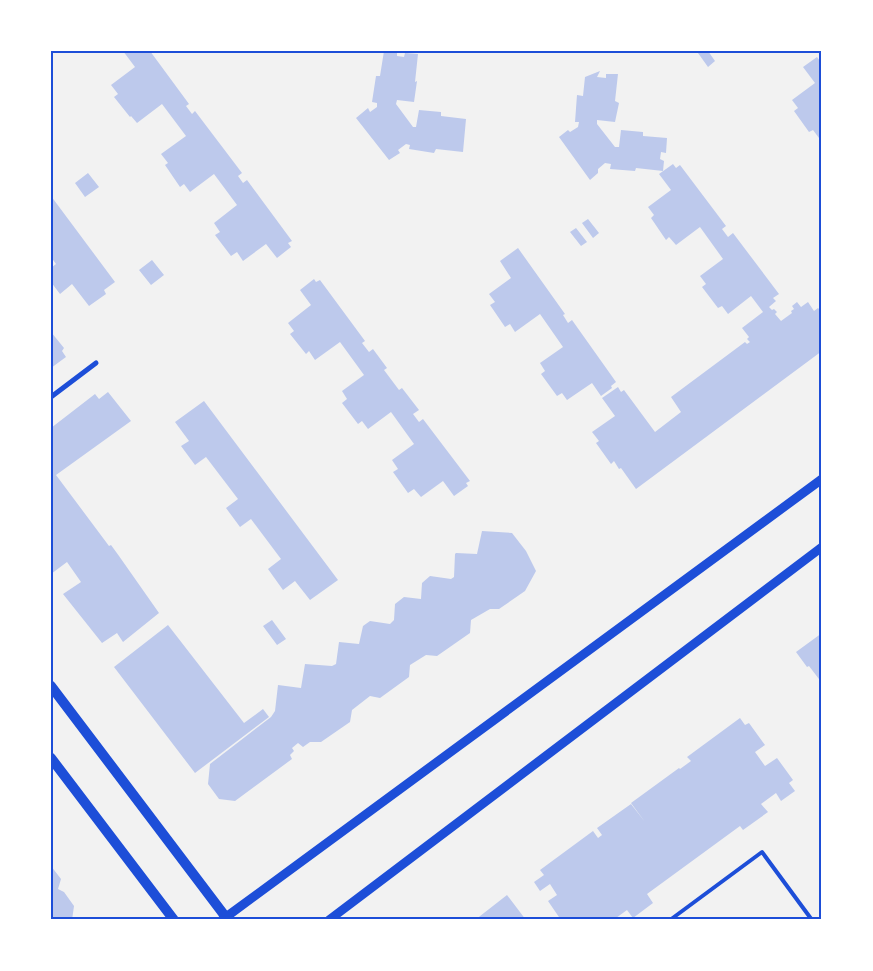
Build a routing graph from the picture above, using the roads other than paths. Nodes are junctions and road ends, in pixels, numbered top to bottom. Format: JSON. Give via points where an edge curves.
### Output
{"nodes":[{"id":1,"x":96,"y":363,"type":"dead end"},
{"id":2,"x":51,"y":398,"type":"edge"},
{"id":3,"x":822,"y":479,"type":"edge"},
{"id":4,"x":822,"y":547,"type":"edge"},
{"id":5,"x":51,"y":686,"type":"edge"},
{"id":6,"x":51,"y":758,"type":"edge"},
{"id":7,"x":225,"y":919,"type":"edge"},
{"id":8,"x":174,"y":920,"type":"edge"},
{"id":9,"x":329,"y":920,"type":"edge"},
{"id":10,"x":670,"y":920,"type":"edge"},
{"id":11,"x":812,"y":920,"type":"edge"}],
"edges":[{"from":1,"to":2,"type":"street"},
{"from":3,"to":7,"type":"street"},
{"from":4,"to":9,"type":"street"},
{"from":5,"to":7,"type":"main road"},
{"from":6,"to":8,"type":"main road"},
{"from":10,"to":11,"type":"lane","via":[[762,852]]}]}
